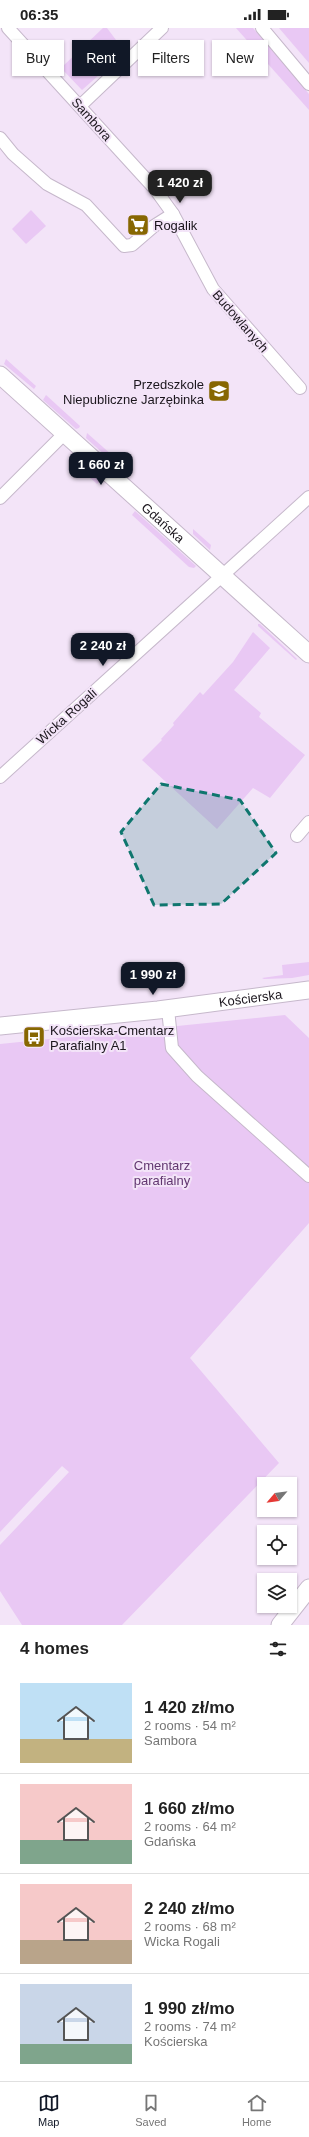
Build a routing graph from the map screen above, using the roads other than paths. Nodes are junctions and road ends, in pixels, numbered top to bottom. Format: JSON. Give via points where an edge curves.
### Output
{"nodes":[{"id":1,"x":8,"y":28,"type":"edge"},
{"id":2,"x":162,"y":28,"type":"edge"},
{"id":3,"x":262,"y":28,"type":"edge"},
{"id":4,"x":309,"y":84,"type":"edge"},
{"id":5,"x":80,"y":106,"type":"junction"},
{"id":6,"x":0,"y":138,"type":"edge"},
{"id":7,"x":173,"y":214,"type":"junction"},
{"id":8,"x":0,"y":375,"type":"edge"},
{"id":9,"x":300,"y":388,"type":"dead end"},
{"id":10,"x":64,"y":434,"type":"junction"},
{"id":11,"x":309,"y":497,"type":"edge"},
{"id":12,"x":0,"y":498,"type":"edge"},
{"id":13,"x":222,"y":575,"type":"junction"},
{"id":14,"x":309,"y":654,"type":"edge"},
{"id":15,"x":0,"y":776,"type":"edge"},
{"id":16,"x":309,"y":822,"type":"edge"},
{"id":17,"x":297,"y":836,"type":"dead end"},
{"id":18,"x":309,"y":990,"type":"edge"},
{"id":19,"x":168,"y":1009,"type":"junction"},
{"id":20,"x":0,"y":1026,"type":"edge"},
{"id":21,"x":309,"y":1176,"type":"edge"},
{"id":22,"x":309,"y":1588,"type":"edge"},
{"id":23,"x":280,"y":1625,"type":"edge"}],
"edges":[{"from":1,"to":5,"type":"street","name":"Sambora"},
{"from":2,"to":5,"type":"street"},
{"from":3,"to":4,"type":"street"},
{"from":5,"to":7,"type":"street","name":"Sambora","via":[[155,189]]},
{"from":6,"to":7,"type":"street","via":[[13,154],[47,184],[86,205],[124,246],[132,245]]},
{"from":7,"to":9,"type":"street","name":"Budowlanych","via":[[213,289]]},
{"from":8,"to":10,"type":"main road","name":"Gdańska"},
{"from":10,"to":12,"type":"street"},
{"from":10,"to":13,"type":"main road","name":"Gdańska"},
{"from":11,"to":13,"type":"street","name":"Wicka Rogali"},
{"from":13,"to":14,"type":"main road","name":"Gdańska"},
{"from":13,"to":15,"type":"street","name":"Wicka Rogali"},
{"from":16,"to":17,"type":"street"},
{"from":18,"to":19,"type":"main road","name":"Kościerska"},
{"from":19,"to":20,"type":"main road","name":"Kościerska"},
{"from":19,"to":21,"type":"street","via":[[172,1048],[197,1076]]},
{"from":22,"to":23,"type":"main road"}]}
